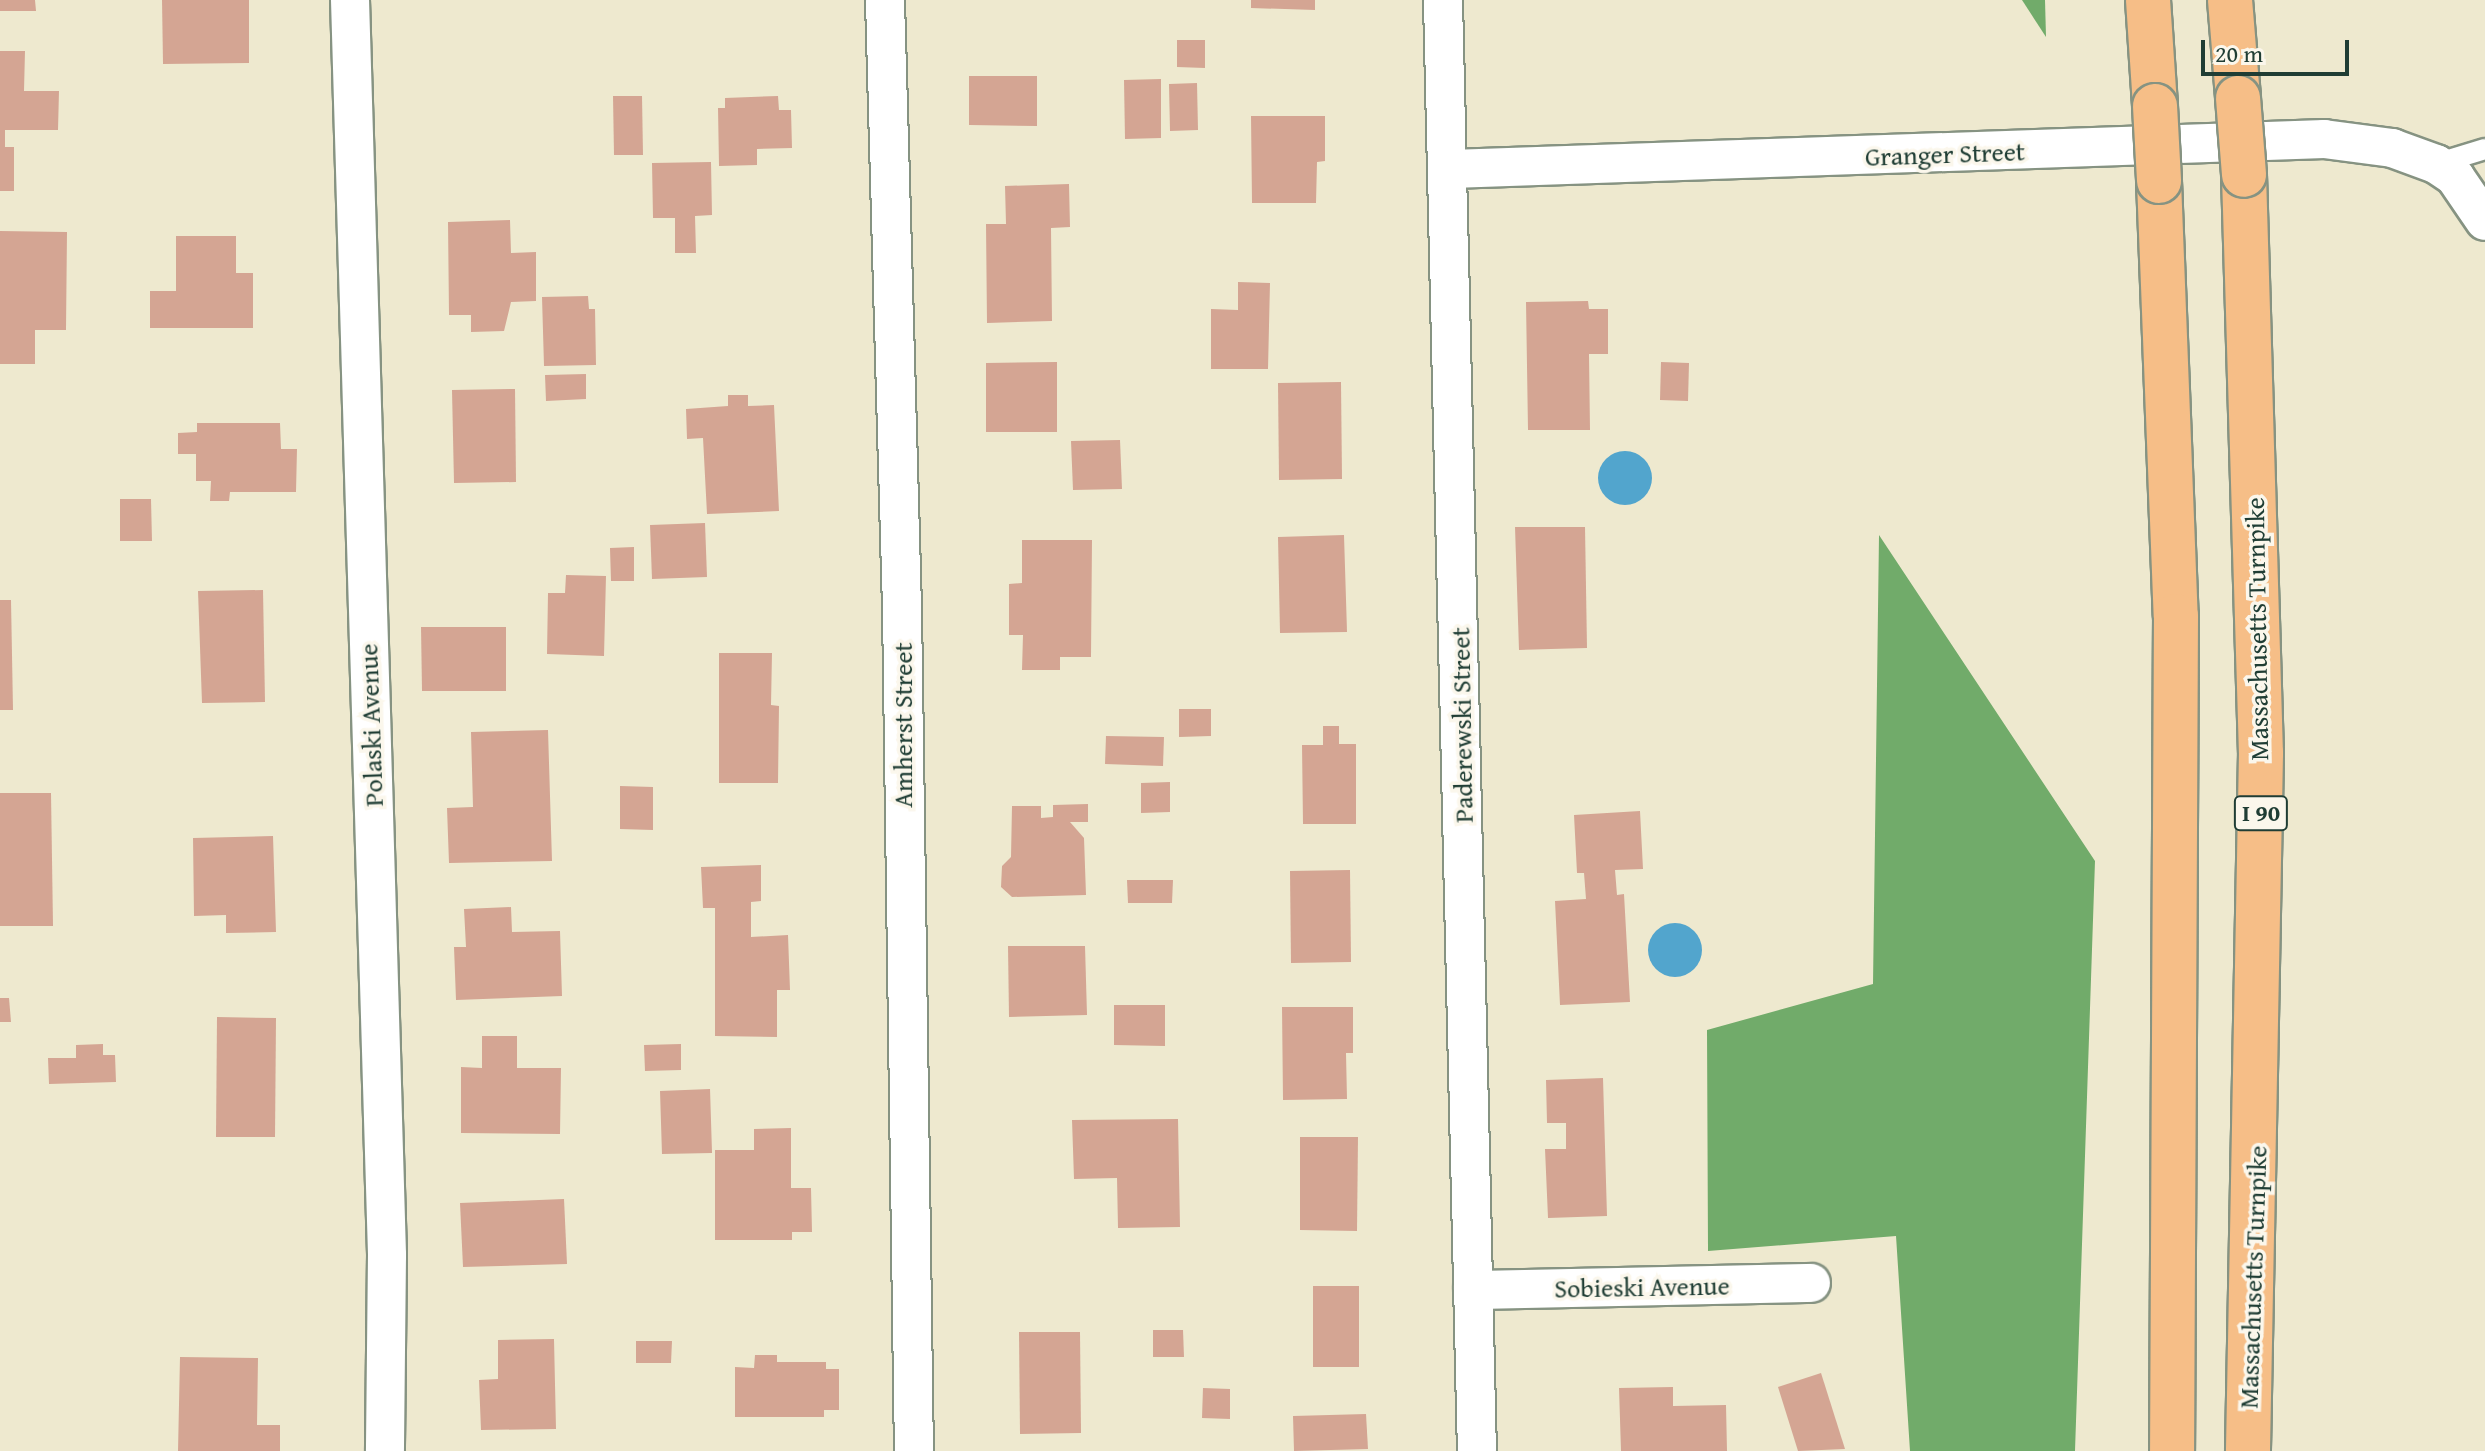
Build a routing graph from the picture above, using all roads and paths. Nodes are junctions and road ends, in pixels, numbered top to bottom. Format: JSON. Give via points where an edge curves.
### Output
{"nodes":[{"id":1,"x":350,"y":0,"type":"edge"},
{"id":2,"x":885,"y":0,"type":"edge"},
{"id":3,"x":1443,"y":0,"type":"edge"},
{"id":4,"x":2148,"y":0,"type":"edge"},
{"id":5,"x":2230,"y":0,"type":"edge"},
{"id":6,"x":2485,"y":149,"type":"edge"},
{"id":7,"x":2436,"y":164,"type":"junction"},
{"id":8,"x":1451,"y":169,"type":"junction"},
{"id":9,"x":2485,"y":221,"type":"edge"},
{"id":10,"x":1811,"y":1283,"type":"dead end"},
{"id":11,"x":1473,"y":1290,"type":"junction"},
{"id":12,"x":385,"y":1451,"type":"edge"},
{"id":13,"x":914,"y":1451,"type":"edge"},
{"id":14,"x":1477,"y":1451,"type":"edge"},
{"id":15,"x":2172,"y":1451,"type":"edge"},
{"id":16,"x":2248,"y":1451,"type":"edge"}],
"edges":[{"from":1,"to":12,"type":"street","name":"Polaski Avenue","via":[[387,1255]]},
{"from":2,"to":13,"type":"street","name":"Amherst Street","via":[[902,607]]},
{"from":3,"to":8,"type":"street","name":"Paderewski Street"},
{"from":4,"to":15,"type":"highway","bridge":true,"via":[[2177,646]]},
{"from":5,"to":16,"type":"highway","name":"Massachusetts Turnpike","number":"I 90","bridge":true,"via":[[2244,175],[2261,753]]},
{"from":6,"to":7,"type":"lane"},
{"from":7,"to":8,"type":"street","name":"Granger Street","via":[[2392,148],[2324,139]]},
{"from":7,"to":9,"type":"street","via":[[2455,177]]},
{"from":8,"to":11,"type":"street","name":"Paderewski Street"},
{"from":10,"to":11,"type":"street","name":"Sobieski Avenue"},
{"from":11,"to":14,"type":"street","name":"Paderewski Street"}]}
